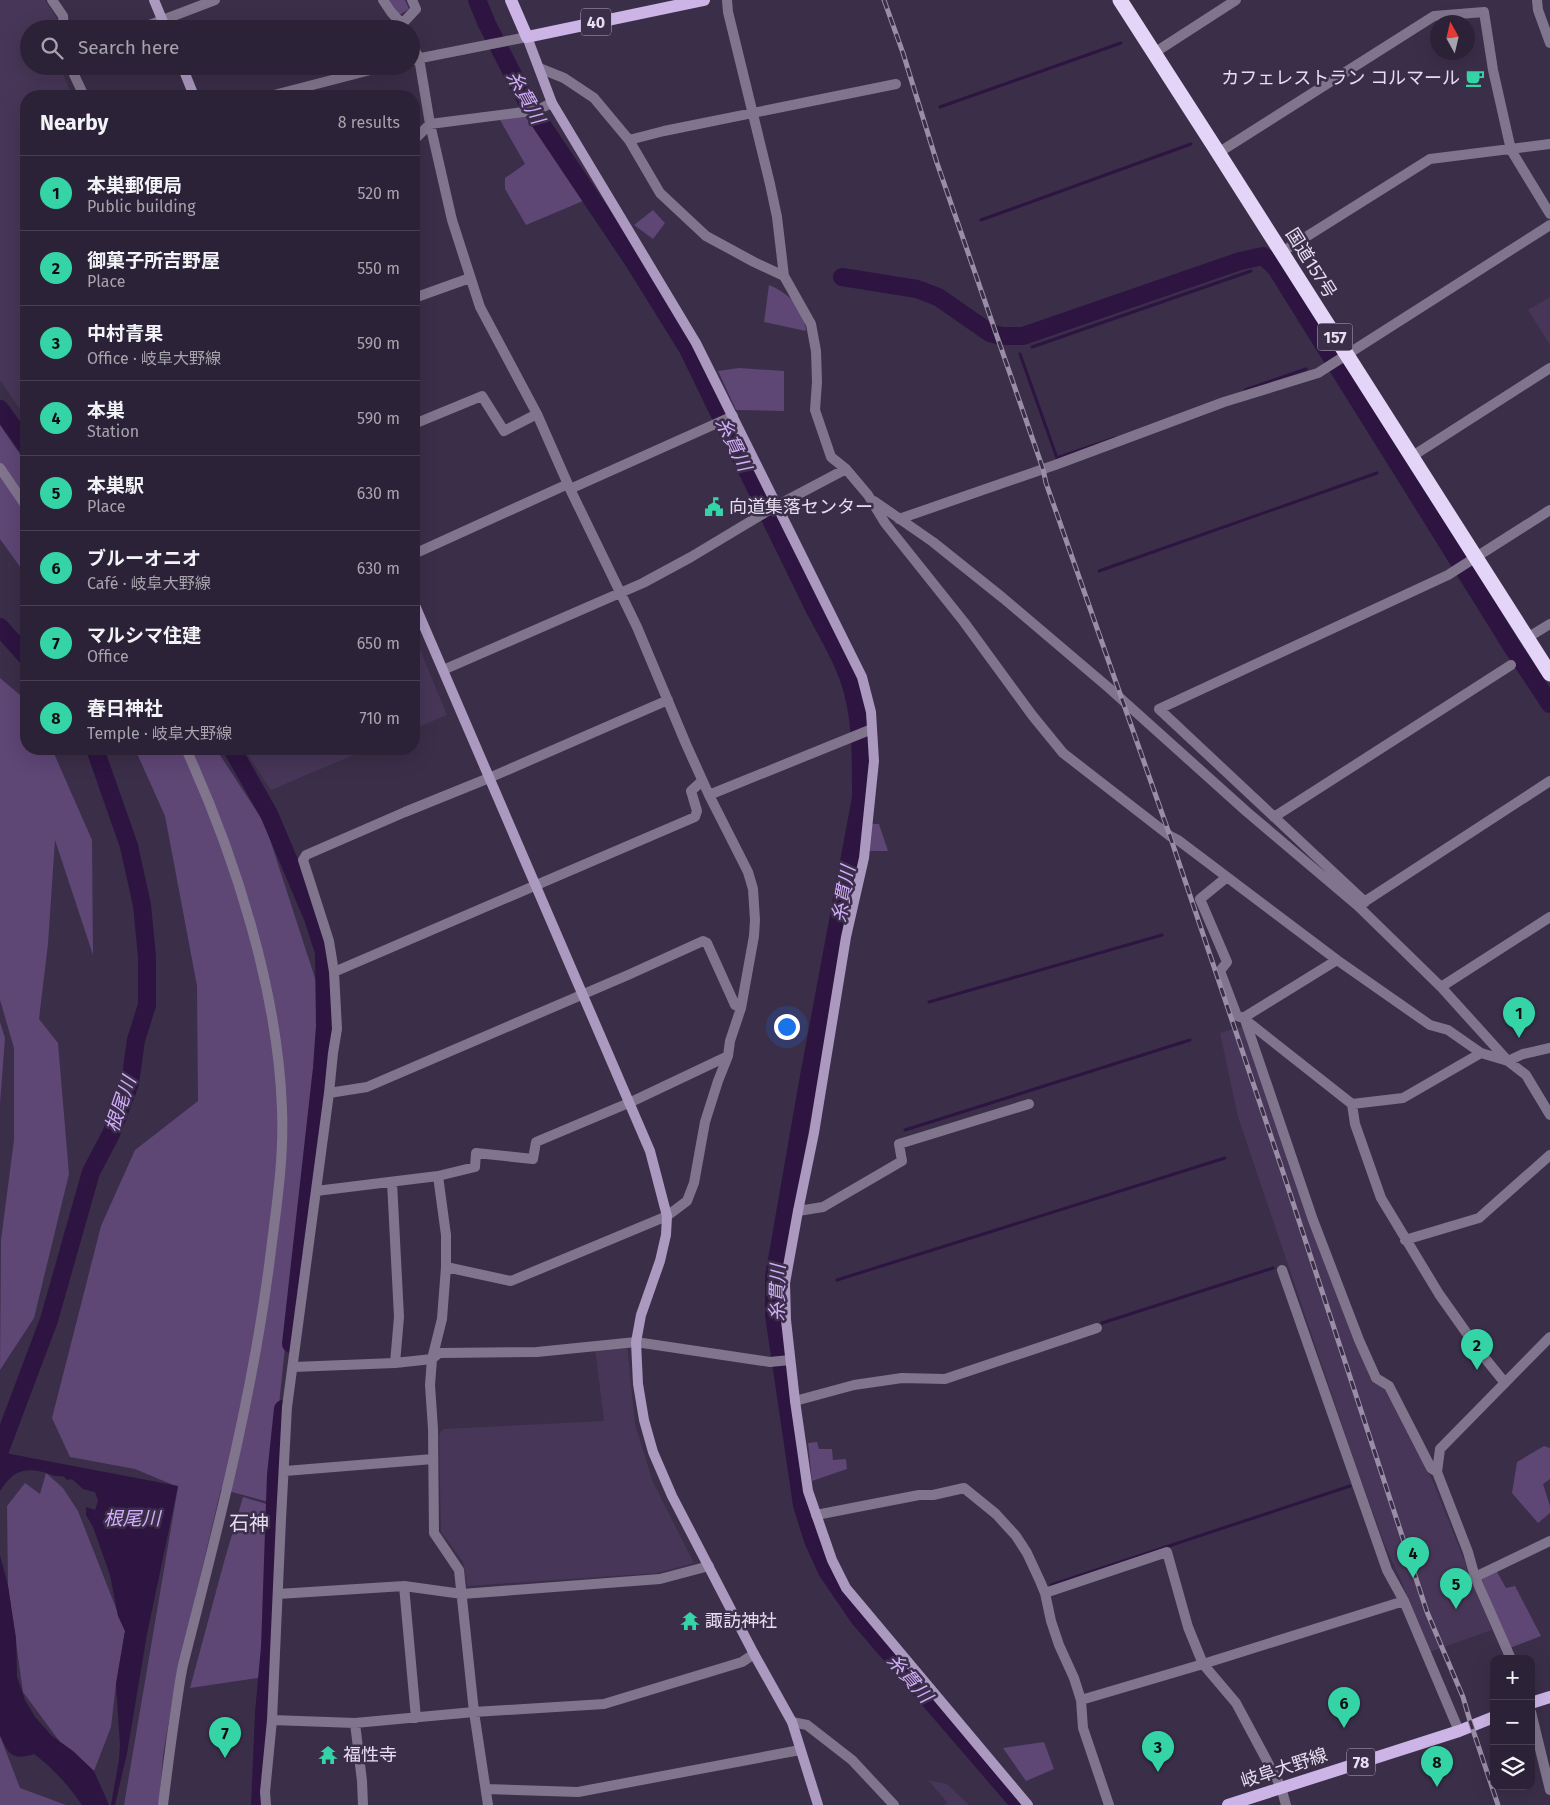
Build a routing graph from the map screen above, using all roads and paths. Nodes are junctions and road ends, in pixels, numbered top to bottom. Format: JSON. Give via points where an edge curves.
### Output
{"nodes":[{"id":1,"x":52,"y":0,"type":"edge"},
{"id":2,"x":154,"y":0,"type":"edge"},
{"id":3,"x":215,"y":0,"type":"edge"},
{"id":4,"x":382,"y":0,"type":"edge"},
{"id":5,"x":412,"y":0,"type":"edge"},
{"id":6,"x":510,"y":0,"type":"edge"},
{"id":7,"x":704,"y":0,"type":"edge"},
{"id":8,"x":727,"y":0,"type":"edge"},
{"id":9,"x":1120,"y":0,"type":"edge"},
{"id":10,"x":1236,"y":0,"type":"edge"},
{"id":11,"x":1537,"y":0,"type":"edge"},
{"id":12,"x":63,"y":20,"type":"edge"},
{"id":13,"x":162,"y":20,"type":"edge"},
{"id":14,"x":172,"y":20,"type":"edge"},
{"id":15,"x":398,"y":20,"type":"edge"},
{"id":16,"x":408,"y":20,"type":"edge"},
{"id":17,"x":527,"y":37,"type":"junction"},
{"id":18,"x":1549,"y":40,"type":"edge"},
{"id":19,"x":1154,"y":53,"type":"junction"},
{"id":20,"x":420,"y":58,"type":"edge"},
{"id":21,"x":539,"y":68,"type":"junction"},
{"id":22,"x":74,"y":75,"type":"edge"},
{"id":23,"x":186,"y":75,"type":"edge"},
{"id":24,"x":351,"y":75,"type":"edge"},
{"id":25,"x":419,"y":75,"type":"edge"},
{"id":26,"x":896,"y":84,"type":"dead end"},
{"id":27,"x":81,"y":90,"type":"edge"},
{"id":28,"x":192,"y":90,"type":"edge"},
{"id":29,"x":293,"y":90,"type":"edge"},
{"id":30,"x":552,"y":104,"type":"junction"},
{"id":31,"x":752,"y":112,"type":"junction"},
{"id":32,"x":430,"y":124,"type":"junction"},
{"id":33,"x":420,"y":134,"type":"edge"},
{"id":34,"x":629,"y":140,"type":"junction"},
{"id":35,"x":1550,"y":144,"type":"edge"},
{"id":36,"x":1511,"y":150,"type":"junction"},
{"id":37,"x":1218,"y":153,"type":"junction"},
{"id":38,"x":1550,"y":214,"type":"edge"},
{"id":39,"x":1550,"y":225,"type":"edge"},
{"id":40,"x":1282,"y":252,"type":"junction"},
{"id":41,"x":785,"y":277,"type":"junction"},
{"id":42,"x":470,"y":278,"type":"junction"},
{"id":43,"x":420,"y":296,"type":"edge"},
{"id":44,"x":1343,"y":356,"type":"junction"},
{"id":45,"x":1550,"y":368,"type":"edge"},
{"id":46,"x":537,"y":414,"type":"junction"},
{"id":47,"x":726,"y":420,"type":"junction"},
{"id":48,"x":420,"y":422,"type":"edge"},
{"id":49,"x":1411,"y":457,"type":"junction"},
{"id":50,"x":0,"y":468,"type":"edge"},
{"id":51,"x":846,"y":469,"type":"junction"},
{"id":52,"x":569,"y":486,"type":"junction"},
{"id":53,"x":868,"y":495,"type":"junction"},
{"id":54,"x":20,"y":497,"type":"edge"},
{"id":55,"x":774,"y":508,"type":"junction"},
{"id":56,"x":1550,"y":510,"type":"edge"},
{"id":57,"x":899,"y":519,"type":"junction"},
{"id":58,"x":420,"y":551,"type":"edge"},
{"id":59,"x":1476,"y":558,"type":"junction"},
{"id":60,"x":621,"y":594,"type":"junction"},
{"id":61,"x":420,"y":617,"type":"edge"},
{"id":62,"x":1550,"y":624,"type":"edge"},
{"id":63,"x":1527,"y":638,"type":"junction"},
{"id":64,"x":1511,"y":665,"type":"dead end"},
{"id":65,"x":443,"y":670,"type":"junction"},
{"id":66,"x":1550,"y":674,"type":"edge"},
{"id":67,"x":668,"y":700,"type":"junction"},
{"id":68,"x":864,"y":732,"type":"junction"},
{"id":69,"x":189,"y":755,"type":"edge"},
{"id":70,"x":489,"y":778,"type":"junction"},
{"id":71,"x":1550,"y":781,"type":"edge"},
{"id":72,"x":702,"y":782,"type":"junction"},
{"id":73,"x":709,"y":795,"type":"junction"},
{"id":74,"x":1274,"y":817,"type":"junction"},
{"id":75,"x":1227,"y":877,"type":"junction"},
{"id":76,"x":536,"y":886,"type":"junction"},
{"id":77,"x":1361,"y":904,"type":"junction"},
{"id":78,"x":1550,"y":917,"type":"edge"},
{"id":79,"x":1337,"y":960,"type":"junction"},
{"id":80,"x":334,"y":972,"type":"junction"},
{"id":81,"x":1441,"y":987,"type":"junction"},
{"id":82,"x":583,"y":994,"type":"junction"},
{"id":83,"x":741,"y":1008,"type":"junction"},
{"id":84,"x":1244,"y":1019,"type":"junction"},
{"id":85,"x":1550,"y":1048,"type":"edge"},
{"id":86,"x":1481,"y":1053,"type":"junction"},
{"id":87,"x":728,"y":1056,"type":"junction"},
{"id":88,"x":1508,"y":1061,"type":"junction"},
{"id":89,"x":329,"y":1093,"type":"junction"},
{"id":90,"x":630,"y":1102,"type":"junction"},
{"id":91,"x":1028,"y":1104,"type":"dead end"},
{"id":92,"x":1352,"y":1104,"type":"junction"},
{"id":93,"x":1550,"y":1115,"type":"edge"},
{"id":94,"x":1550,"y":1155,"type":"edge"},
{"id":95,"x":438,"y":1176,"type":"junction"},
{"id":96,"x":392,"y":1182,"type":"junction"},
{"id":97,"x":316,"y":1191,"type":"junction"},
{"id":98,"x":798,"y":1211,"type":"junction"},
{"id":99,"x":667,"y":1216,"type":"junction"},
{"id":100,"x":1405,"y":1240,"type":"junction"},
{"id":101,"x":446,"y":1266,"type":"junction"},
{"id":102,"x":1282,"y":1270,"type":"dead end"},
{"id":103,"x":1097,"y":1328,"type":"dead end"},
{"id":104,"x":1550,"y":1337,"type":"edge"},
{"id":105,"x":636,"y":1342,"type":"junction"},
{"id":106,"x":432,"y":1359,"type":"junction"},
{"id":107,"x":783,"y":1361,"type":"junction"},
{"id":108,"x":395,"y":1363,"type":"junction"},
{"id":109,"x":293,"y":1367,"type":"junction"},
{"id":110,"x":1505,"y":1382,"type":"junction"},
{"id":111,"x":795,"y":1401,"type":"junction"},
{"id":112,"x":433,"y":1459,"type":"junction"},
{"id":113,"x":285,"y":1470,"type":"junction"},
{"id":114,"x":1437,"y":1472,"type":"junction"},
{"id":115,"x":816,"y":1515,"type":"junction"},
{"id":116,"x":1550,"y":1541,"type":"edge"},
{"id":117,"x":709,"y":1566,"type":"junction"},
{"id":118,"x":1475,"y":1577,"type":"junction"},
{"id":119,"x":404,"y":1586,"type":"junction"},
{"id":120,"x":1045,"y":1592,"type":"junction"},
{"id":121,"x":278,"y":1594,"type":"junction"},
{"id":122,"x":462,"y":1594,"type":"junction"},
{"id":123,"x":1404,"y":1601,"type":"junction"},
{"id":124,"x":754,"y":1654,"type":"junction"},
{"id":125,"x":1509,"y":1655,"type":"edge"},
{"id":126,"x":1203,"y":1664,"type":"junction"},
{"id":127,"x":1550,"y":1697,"type":"edge"},
{"id":128,"x":1081,"y":1700,"type":"junction"},
{"id":129,"x":1535,"y":1702,"type":"edge"},
{"id":130,"x":474,"y":1712,"type":"junction"},
{"id":131,"x":416,"y":1718,"type":"junction"},
{"id":132,"x":1490,"y":1719,"type":"edge"},
{"id":133,"x":272,"y":1720,"type":"junction"},
{"id":134,"x":792,"y":1722,"type":"junction"},
{"id":135,"x":355,"y":1723,"type":"junction"},
{"id":136,"x":1535,"y":1728,"type":"edge"},
{"id":137,"x":1459,"y":1731,"type":"junction"},
{"id":138,"x":800,"y":1750,"type":"junction"},
{"id":139,"x":1281,"y":1787,"type":"junction"},
{"id":140,"x":486,"y":1789,"type":"junction"},
{"id":141,"x":1550,"y":1790,"type":"edge"},
{"id":142,"x":163,"y":1805,"type":"edge"},
{"id":143,"x":266,"y":1805,"type":"edge"},
{"id":144,"x":363,"y":1805,"type":"edge"},
{"id":145,"x":488,"y":1805,"type":"edge"},
{"id":146,"x":818,"y":1805,"type":"edge"},
{"id":147,"x":894,"y":1805,"type":"edge"},
{"id":148,"x":1028,"y":1805,"type":"edge"},
{"id":149,"x":1109,"y":1805,"type":"edge"},
{"id":150,"x":1228,"y":1805,"type":"edge"},
{"id":151,"x":1286,"y":1805,"type":"edge"}],
"edges":[{"from":1,"to":12,"type":"street"},
{"from":2,"to":13,"type":"street"},
{"from":3,"to":14,"type":"street"},
{"from":4,"to":15,"type":"street"},
{"from":5,"to":16,"type":"street","via":[[416,9]]},
{"from":6,"to":17,"type":"main road"},
{"from":7,"to":17,"type":"main road","number":"40"},
{"from":8,"to":31,"type":"street"},
{"from":9,"to":19,"type":"highway","name":"国道157号","number":"157"},
{"from":10,"to":19,"type":"street"},
{"from":11,"to":18,"type":"street"},
{"from":17,"to":20,"type":"street"},
{"from":17,"to":21,"type":"street"},
{"from":19,"to":37,"type":"highway","name":"国道157号","number":"157"},
{"from":21,"to":30,"type":"street"},
{"from":21,"to":34,"type":"street","via":[[564,78],[594,98]]},
{"from":22,"to":27,"type":"street"},
{"from":23,"to":28,"type":"street"},
{"from":24,"to":29,"type":"street"},
{"from":25,"to":32,"type":"street"},
{"from":26,"to":31,"type":"street"},
{"from":30,"to":32,"type":"street","via":[[523,112]]},
{"from":30,"to":47,"type":"street","via":[[680,314]]},
{"from":31,"to":34,"type":"street"},
{"from":31,"to":41,"type":"street","via":[[777,217]]},
{"from":32,"to":33,"type":"street"},
{"from":32,"to":42,"type":"street","via":[[452,220]]},
{"from":34,"to":41,"type":"street","via":[[660,193],[706,236]]},
{"from":35,"to":36,"type":"street"},
{"from":36,"to":37,"type":"street","via":[[1484,12],[1434,16]]},
{"from":36,"to":38,"type":"street"},
{"from":36,"to":40,"type":"street","via":[[1430,159]]},
{"from":37,"to":40,"type":"highway","name":"国道157号","number":"157"},
{"from":39,"to":44,"type":"street"},
{"from":40,"to":44,"type":"highway","name":"国道157号","number":"157"},
{"from":41,"to":51,"type":"street","via":[[811,324],[818,382],[815,410],[831,457]]},
{"from":42,"to":43,"type":"street"},
{"from":42,"to":46,"type":"street","via":[[480,307]]},
{"from":44,"to":49,"type":"highway","name":"国道157号","number":"157"},
{"from":44,"to":57,"type":"street","via":[[1318,372],[1224,402],[1055,466]]},
{"from":45,"to":49,"type":"street"},
{"from":46,"to":48,"type":"street","via":[[504,431],[482,396]]},
{"from":46,"to":52,"type":"street"},
{"from":47,"to":52,"type":"street"},
{"from":47,"to":55,"type":"street"},
{"from":49,"to":59,"type":"highway","name":"国道157号","number":"157"},
{"from":50,"to":54,"type":"street"},
{"from":51,"to":53,"type":"street"},
{"from":51,"to":55,"type":"street"},
{"from":52,"to":58,"type":"street"},
{"from":52,"to":60,"type":"street"},
{"from":53,"to":57,"type":"street"},
{"from":53,"to":75,"type":"street","via":[[885,522],[1063,753]]},
{"from":55,"to":60,"type":"street"},
{"from":55,"to":68,"type":"street","via":[[862,677],[870,704]]},
{"from":56,"to":59,"type":"street"},
{"from":57,"to":77,"type":"street","via":[[933,542],[1109,688]]},
{"from":59,"to":63,"type":"highway","name":"国道157号","number":"157"},
{"from":59,"to":74,"type":"street","via":[[1448,575],[1159,708]]},
{"from":60,"to":65,"type":"street"},
{"from":60,"to":67,"type":"street"},
{"from":61,"to":65,"type":"street"},
{"from":62,"to":63,"type":"street"},
{"from":63,"to":66,"type":"highway","name":"国道157号","number":"157"},
{"from":64,"to":74,"type":"street"},
{"from":65,"to":70,"type":"street"},
{"from":67,"to":70,"type":"street"},
{"from":67,"to":72,"type":"street"},
{"from":68,"to":73,"type":"street"},
{"from":68,"to":98,"type":"street","via":[[874,761],[864,858],[846,937]]},
{"from":69,"to":142,"type":"street","via":[[224,839],[259,957],[280,1072],[282,1148],[268,1275],[252,1377],[184,1661]]},
{"from":70,"to":76,"type":"street"},
{"from":70,"to":80,"type":"street","via":[[306,855],[303,860],[329,941]]},
{"from":71,"to":77,"type":"street"},
{"from":72,"to":73,"type":"street"},
{"from":72,"to":76,"type":"street","via":[[692,791],[697,811],[695,817]]},
{"from":73,"to":83,"type":"street","via":[[748,872],[753,889],[754,936]]},
{"from":74,"to":77,"type":"street"},
{"from":75,"to":79,"type":"street"},
{"from":75,"to":84,"type":"street","via":[[1200,899],[1227,962],[1220,971],[1237,1016]]},
{"from":76,"to":80,"type":"street"},
{"from":76,"to":82,"type":"street"},
{"from":77,"to":81,"type":"street"},
{"from":78,"to":81,"type":"street"},
{"from":79,"to":84,"type":"street"},
{"from":79,"to":86,"type":"street","via":[[1430,1025],[1448,1030]]},
{"from":80,"to":89,"type":"street","via":[[338,1029]]},
{"from":81,"to":88,"type":"street"},
{"from":82,"to":83,"type":"street","via":[[703,941],[735,1005]]},
{"from":82,"to":89,"type":"street","via":[[367,1087]]},
{"from":82,"to":90,"type":"street"},
{"from":83,"to":87,"type":"street"},
{"from":84,"to":92,"type":"street"},
{"from":84,"to":114,"type":"street","via":[[1358,1340],[1376,1378],[1390,1386],[1431,1468]]},
{"from":85,"to":88,"type":"street"},
{"from":86,"to":88,"type":"street"},
{"from":86,"to":92,"type":"street","via":[[1403,1098]]},
{"from":87,"to":90,"type":"street"},
{"from":87,"to":99,"type":"street","via":[[705,1122],[694,1184],[687,1201]]},
{"from":88,"to":93,"type":"street","via":[[1526,1075]]},
{"from":89,"to":97,"type":"street"},
{"from":90,"to":95,"type":"street","via":[[536,1142],[533,1159],[476,1153],[475,1167]]},
{"from":90,"to":99,"type":"street","via":[[650,1151]]},
{"from":91,"to":98,"type":"street","via":[[899,1144],[902,1161],[823,1206]]},
{"from":92,"to":100,"type":"street","via":[[1355,1124],[1381,1198]]},
{"from":94,"to":100,"type":"street","via":[[1479,1218]]},
{"from":95,"to":96,"type":"street"},
{"from":95,"to":101,"type":"street","via":[[446,1235]]},
{"from":96,"to":97,"type":"street"},
{"from":96,"to":108,"type":"street","via":[[399,1317]]},
{"from":97,"to":109,"type":"street"},
{"from":98,"to":107,"type":"street","via":[[785,1283]]},
{"from":99,"to":101,"type":"street","via":[[511,1281]]},
{"from":99,"to":105,"type":"street","via":[[660,1261],[641,1315]]},
{"from":100,"to":110,"type":"street","via":[[1439,1294]]},
{"from":101,"to":106,"type":"street","via":[[442,1319]]},
{"from":102,"to":123,"type":"street","via":[[1387,1570]]},
{"from":103,"to":111,"type":"street","via":[[945,1379],[902,1378],[854,1385]]},
{"from":104,"to":110,"type":"street"},
{"from":105,"to":106,"type":"street","via":[[537,1352],[439,1353]]},
{"from":105,"to":107,"type":"street"},
{"from":105,"to":117,"type":"street","via":[[638,1384],[653,1452]]},
{"from":106,"to":108,"type":"street"},
{"from":106,"to":112,"type":"street"},
{"from":107,"to":111,"type":"street"},
{"from":108,"to":109,"type":"street"},
{"from":109,"to":113,"type":"street"},
{"from":110,"to":114,"type":"street","via":[[1440,1449]]},
{"from":111,"to":115,"type":"street","via":[[808,1491]]},
{"from":112,"to":113,"type":"street"},
{"from":112,"to":122,"type":"street","via":[[434,1533],[459,1570]]},
{"from":113,"to":121,"type":"street"},
{"from":114,"to":118,"type":"street"},
{"from":115,"to":120,"type":"street","via":[[964,1488],[996,1514],[1016,1536]]},
{"from":115,"to":148,"type":"street","via":[[846,1588]]},
{"from":116,"to":118,"type":"street"},
{"from":117,"to":122,"type":"street","via":[[660,1579]]},
{"from":117,"to":124,"type":"street"},
{"from":118,"to":125,"type":"street"},
{"from":119,"to":121,"type":"street"},
{"from":119,"to":122,"type":"street"},
{"from":119,"to":131,"type":"street"},
{"from":120,"to":126,"type":"street","via":[[1167,1552],[1188,1627]]},
{"from":120,"to":128,"type":"street","via":[[1054,1629]]},
{"from":121,"to":133,"type":"street"},
{"from":122,"to":130,"type":"street"},
{"from":123,"to":126,"type":"street"},
{"from":123,"to":137,"type":"street"},
{"from":124,"to":130,"type":"street","via":[[742,1662],[604,1704]]},
{"from":124,"to":134,"type":"street"},
{"from":126,"to":128,"type":"street"},
{"from":126,"to":139,"type":"street","via":[[1236,1704]]},
{"from":127,"to":129,"type":"main road"},
{"from":128,"to":149,"type":"street","via":[[1083,1728]]},
{"from":130,"to":131,"type":"street"},
{"from":130,"to":140,"type":"street"},
{"from":131,"to":135,"type":"street"},
{"from":132,"to":137,"type":"main road","name":"岐阜大野線","number":"78"},
{"from":133,"to":135,"type":"street"},
{"from":133,"to":143,"type":"street"},
{"from":134,"to":138,"type":"street"},
{"from":134,"to":147,"type":"street","via":[[807,1725],[852,1760]]},
{"from":135,"to":144,"type":"street"},
{"from":136,"to":141,"type":"street"},
{"from":137,"to":139,"type":"main road","name":"岐阜大野線","number":"78"},
{"from":138,"to":140,"type":"street","via":[[578,1792]]},
{"from":138,"to":146,"type":"street"},
{"from":139,"to":150,"type":"main road","name":"岐阜大野線","number":"78"},
{"from":139,"to":151,"type":"street"},
{"from":140,"to":145,"type":"street"}]}
